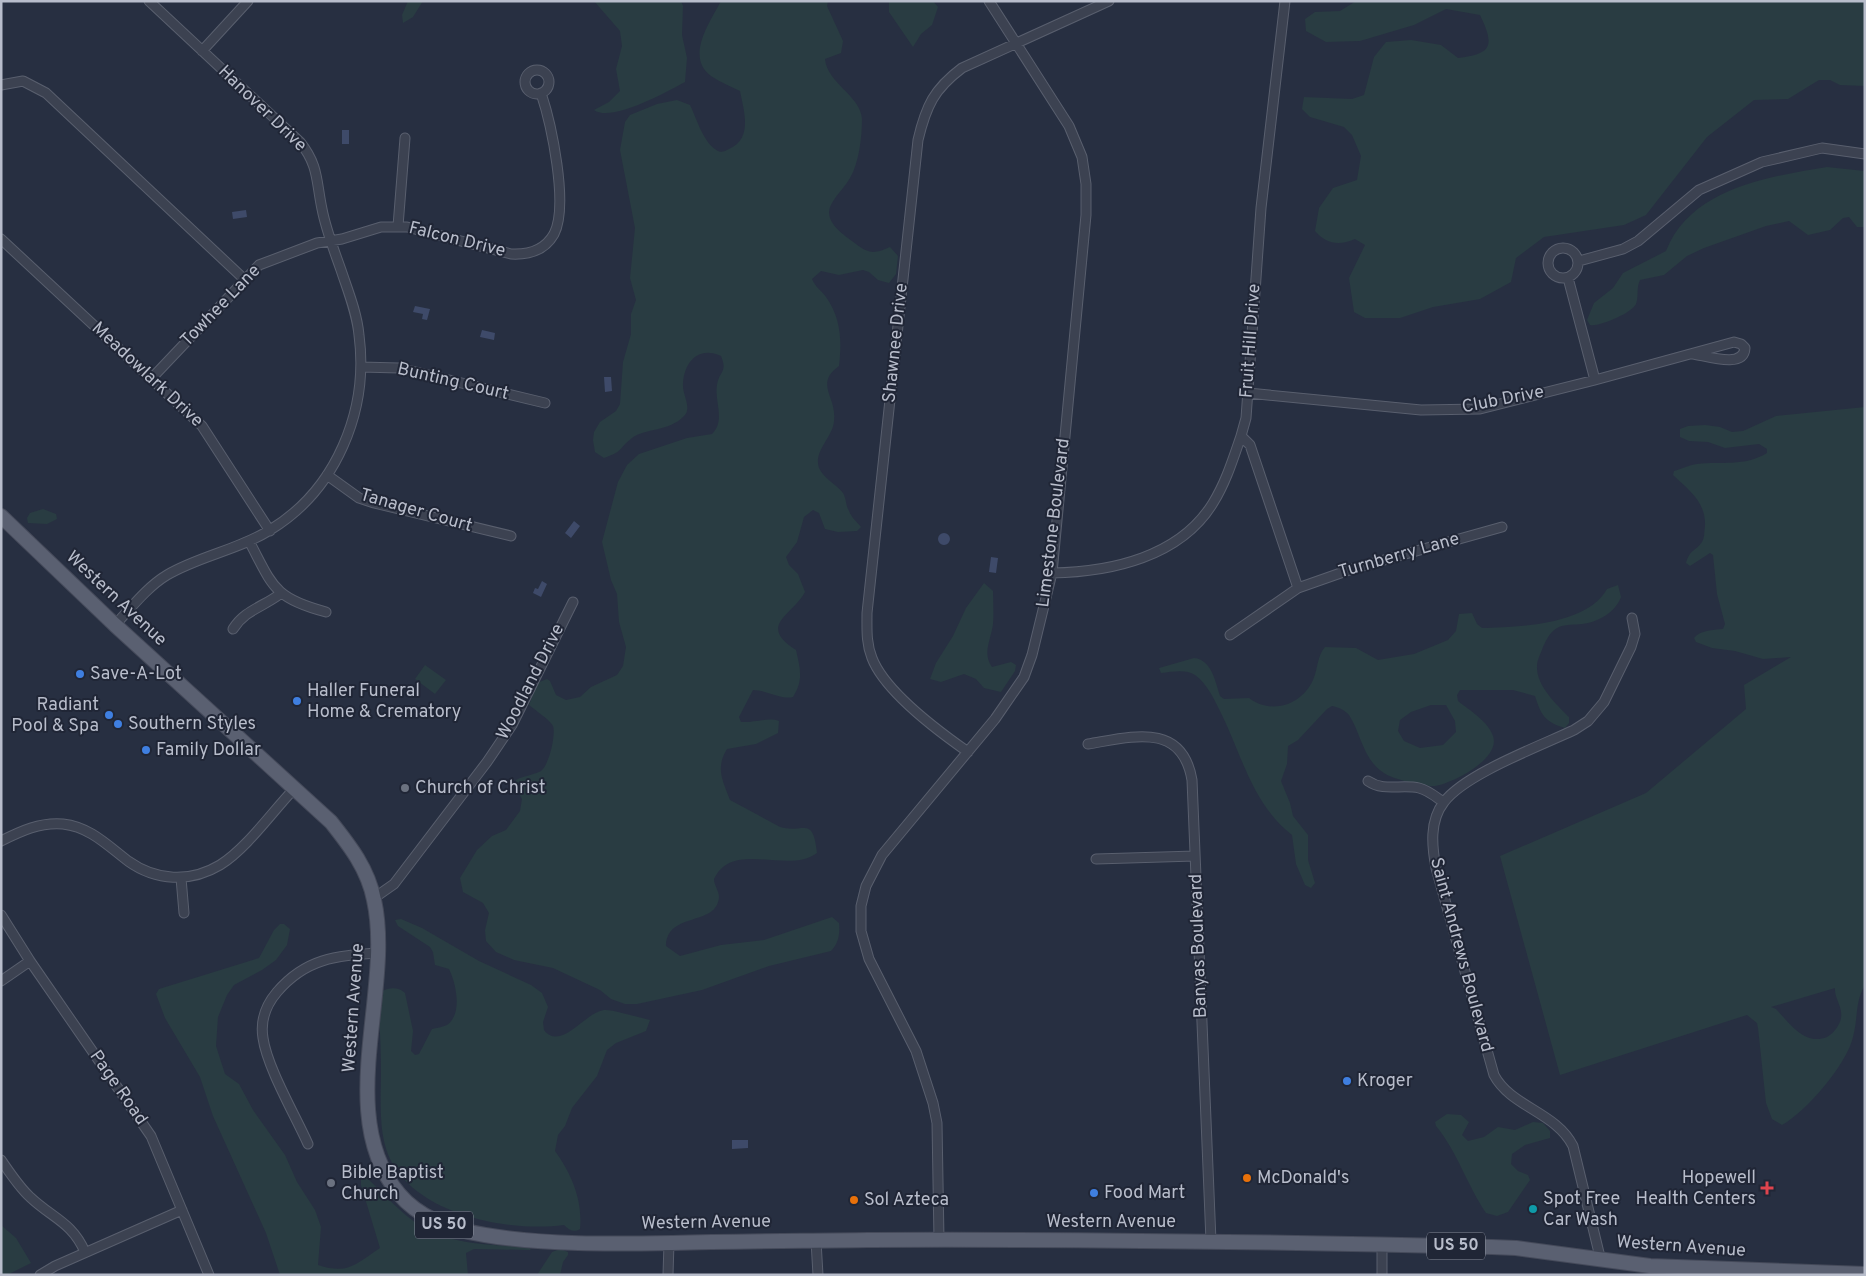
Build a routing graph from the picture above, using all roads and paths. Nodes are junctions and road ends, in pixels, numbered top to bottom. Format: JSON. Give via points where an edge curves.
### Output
{"nodes":[{"id":1,"x":149,"y":1,"type":"edge"},
{"id":2,"x":248,"y":1,"type":"edge"},
{"id":3,"x":989,"y":1,"type":"edge"},
{"id":4,"x":1109,"y":1,"type":"edge"},
{"id":5,"x":1285,"y":1,"type":"edge"},
{"id":6,"x":1016,"y":43,"type":"junction"},
{"id":7,"x":202,"y":50,"type":"junction"},
{"id":8,"x":1,"y":85,"type":"edge"},
{"id":9,"x":541,"y":93,"type":"dead end"},
{"id":10,"x":405,"y":138,"type":"dead end"},
{"id":11,"x":1865,"y":154,"type":"edge"},
{"id":12,"x":398,"y":226,"type":"junction"},
{"id":13,"x":1,"y":238,"type":"edge"},
{"id":14,"x":331,"y":241,"type":"junction"},
{"id":15,"x":1579,"y":261,"type":"junction"},
{"id":16,"x":1568,"y":278,"type":"junction"},
{"id":17,"x":244,"y":279,"type":"junction"},
{"id":18,"x":1693,"y":354,"type":"junction"},
{"id":19,"x":361,"y":368,"type":"junction"},
{"id":20,"x":151,"y":379,"type":"junction"},
{"id":21,"x":1595,"y":380,"type":"junction"},
{"id":22,"x":1248,"y":393,"type":"junction"},
{"id":23,"x":545,"y":403,"type":"dead end"},
{"id":24,"x":1241,"y":436,"type":"junction"},
{"id":25,"x":327,"y":475,"type":"junction"},
{"id":26,"x":1,"y":516,"type":"edge"},
{"id":27,"x":1502,"y":526,"type":"dead end"},
{"id":28,"x":270,"y":531,"type":"junction"},
{"id":29,"x":510,"y":536,"type":"dead end"},
{"id":30,"x":249,"y":541,"type":"junction"},
{"id":31,"x":1052,"y":573,"type":"junction"},
{"id":32,"x":1298,"y":588,"type":"junction"},
{"id":33,"x":280,"y":594,"type":"junction"},
{"id":34,"x":573,"y":602,"type":"dead end"},
{"id":35,"x":326,"y":612,"type":"dead end"},
{"id":36,"x":1632,"y":618,"type":"dead end"},
{"id":37,"x":115,"y":625,"type":"junction"},
{"id":38,"x":233,"y":629,"type":"dead end"},
{"id":39,"x":1230,"y":635,"type":"dead end"},
{"id":40,"x":1088,"y":744,"type":"dead end"},
{"id":41,"x":968,"y":752,"type":"junction"},
{"id":42,"x":1368,"y":781,"type":"dead end"},
{"id":43,"x":294,"y":788,"type":"junction"},
{"id":44,"x":1443,"y":802,"type":"junction"},
{"id":45,"x":1,"y":841,"type":"edge"},
{"id":46,"x":1195,"y":856,"type":"junction"},
{"id":47,"x":1096,"y":859,"type":"dead end"},
{"id":48,"x":181,"y":878,"type":"junction"},
{"id":49,"x":374,"y":898,"type":"junction"},
{"id":50,"x":184,"y":913,"type":"dead end"},
{"id":51,"x":1,"y":915,"type":"edge"},
{"id":52,"x":377,"y":954,"type":"junction"},
{"id":53,"x":30,"y":962,"type":"junction"},
{"id":54,"x":1,"y":981,"type":"edge"},
{"id":55,"x":308,"y":1144,"type":"dead end"},
{"id":56,"x":1,"y":1160,"type":"edge"},
{"id":57,"x":182,"y":1210,"type":"junction"},
{"id":58,"x":939,"y":1240,"type":"junction"},
{"id":59,"x":816,"y":1241,"type":"junction"},
{"id":60,"x":1211,"y":1241,"type":"junction"},
{"id":61,"x":669,"y":1243,"type":"junction"},
{"id":62,"x":1382,"y":1245,"type":"junction"},
{"id":63,"x":85,"y":1252,"type":"junction"},
{"id":64,"x":1601,"y":1261,"type":"junction"},
{"id":65,"x":1748,"y":1273,"type":"edge"},
{"id":66,"x":1858,"y":1274,"type":"edge"},
{"id":67,"x":40,"y":1275,"type":"edge"},
{"id":68,"x":209,"y":1275,"type":"edge"},
{"id":69,"x":668,"y":1275,"type":"edge"},
{"id":70,"x":818,"y":1275,"type":"edge"},
{"id":71,"x":1382,"y":1275,"type":"edge"}],
"edges":[{"from":1,"to":7,"type":"street","name":"Hanover Drive"},
{"from":2,"to":7,"type":"street"},
{"from":3,"to":6,"type":"street","name":"Limestone Boulevard"},
{"from":4,"to":6,"type":"street","name":"Shawnee Drive"},
{"from":5,"to":22,"type":"street","name":"Fruit Hill Drive","via":[[1261,208]]},
{"from":6,"to":31,"type":"street","name":"Limestone Boulevard","via":[[1069,126],[1082,157],[1086,184],[1086,216]]},
{"from":6,"to":41,"type":"street","name":"Shawnee Drive","via":[[962,68],[945,80],[932,96],[923,116],[868,613],[867,640],[881,674],[900,698]]},
{"from":7,"to":14,"type":"street","name":"Hanover Drive","via":[[308,152],[317,172]]},
{"from":8,"to":17,"type":"street","via":[[22,81],[46,93]]},
{"from":9,"to":12,"type":"street","name":"Falcon Drive","via":[[553,137],[559,188],[556,229],[543,247],[529,253],[511,254]]},
{"from":10,"to":12,"type":"street"},
{"from":11,"to":15,"type":"street","via":[[1822,148],[1762,162],[1699,190],[1624,249]]},
{"from":12,"to":14,"type":"street","name":"Falcon Drive"},
{"from":13,"to":20,"type":"street","name":"Meadowlark Drive"},
{"from":14,"to":17,"type":"street","name":"Towhee Lane","via":[[266,261]]},
{"from":14,"to":19,"type":"street","name":"Hanover Drive","via":[[357,321]]},
{"from":15,"to":16,"type":"street","via":[[1577,271]]},
{"from":15,"to":16,"type":"street","via":[[1569,249],[1559,249],[1551,254],[1549,269],[1557,277]]},
{"from":16,"to":21,"type":"street"},
{"from":17,"to":20,"type":"street","name":"Towhee Lane"},
{"from":18,"to":18,"type":"street","name":"Club Drive","via":[[1734,342],[1745,348],[1741,359],[1734,360]]},
{"from":18,"to":21,"type":"street","name":"Club Drive"},
{"from":19,"to":23,"type":"street","name":"Bunting Court","via":[[399,368]]},
{"from":19,"to":25,"type":"street","name":"Hanover Drive","via":[[350,430]]},
{"from":20,"to":28,"type":"street","name":"Meadowlark Drive","via":[[212,438]]},
{"from":21,"to":22,"type":"street","name":"Club Drive","via":[[1480,408],[1436,411]]},
{"from":22,"to":24,"type":"street","name":"Fruit Hill Drive"},
{"from":24,"to":31,"type":"street","via":[[1228,476],[1212,504],[1196,525],[1171,544],[1106,569]]},
{"from":24,"to":32,"type":"street","via":[[1250,446]]},
{"from":25,"to":28,"type":"street","name":"Hanover Drive","via":[[306,500]]},
{"from":25,"to":29,"type":"street","name":"Tanager Court","via":[[359,498]]},
{"from":26,"to":37,"type":"main road","name":"Western Avenue","number":"US 50"},
{"from":27,"to":32,"type":"street","name":"Turnberry Lane","via":[[1344,571]]},
{"from":28,"to":30,"type":"street","name":"Hanover Drive"},
{"from":30,"to":33,"type":"street"},
{"from":30,"to":37,"type":"street","name":"Hanover Drive","via":[[167,575]]},
{"from":31,"to":41,"type":"street","name":"Limestone Boulevard","via":[[1040,630],[1024,677]]},
{"from":32,"to":39,"type":"street"},
{"from":33,"to":35,"type":"street","via":[[308,608]]},
{"from":33,"to":38,"type":"street","via":[[249,611]]},
{"from":34,"to":49,"type":"street","name":"Woodland Drive","via":[[512,725],[394,884]]},
{"from":36,"to":44,"type":"street","name":"Saint Andrews Boulevard","via":[[1636,634],[1631,647],[1604,702],[1588,721],[1478,775]]},
{"from":37,"to":43,"type":"main road","name":"Western Avenue","number":"US 50"},
{"from":40,"to":46,"type":"street","name":"Banyas Boulevard","via":[[1141,736],[1164,740],[1179,750],[1189,766],[1192,780]]},
{"from":41,"to":58,"type":"street","name":"Limestone Boulevard","via":[[882,855],[866,886],[861,906],[862,931],[869,959],[916,1051],[933,1103],[937,1123]]},
{"from":42,"to":44,"type":"street","via":[[1385,788],[1420,788]]},
{"from":43,"to":48,"type":"street","via":[[228,859],[207,872]]},
{"from":43,"to":49,"type":"main road","name":"Western Avenue","number":"US 50","via":[[331,822],[350,845],[360,860]]},
{"from":44,"to":64,"type":"street","name":"Saint Andrews Boulevard","via":[[1434,828],[1434,855],[1494,1075],[1502,1089],[1568,1136]]},
{"from":45,"to":48,"type":"street","via":[[38,826],[73,826],[96,836],[140,868],[161,877]]},
{"from":46,"to":47,"type":"street"},
{"from":46,"to":60,"type":"street","name":"Banyas Boulevard"},
{"from":48,"to":50,"type":"street"},
{"from":49,"to":52,"type":"main road","name":"Western Avenue","number":"US 50"},
{"from":51,"to":53,"type":"street","name":"Page Road"},
{"from":52,"to":55,"type":"street","via":[[333,957],[304,967],[282,985],[267,1007],[262,1026],[265,1048]]},
{"from":52,"to":61,"type":"main road","name":"Western Avenue","number":"US 50","via":[[368,1075],[370,1125],[379,1157],[399,1195],[429,1219],[488,1236],[604,1243]]},
{"from":53,"to":54,"type":"street"},
{"from":53,"to":57,"type":"street","name":"Page Road","via":[[151,1136]]},
{"from":56,"to":63,"type":"street","via":[[27,1194],[70,1228]]},
{"from":57,"to":63,"type":"street"},
{"from":57,"to":68,"type":"street","name":"Page Road"},
{"from":58,"to":59,"type":"main road","name":"Western Avenue","number":"US 50"},
{"from":58,"to":60,"type":"main road","name":"Western Avenue","number":"US 50"},
{"from":59,"to":61,"type":"main road","name":"Western Avenue","number":"US 50"},
{"from":59,"to":70,"type":"street"},
{"from":60,"to":62,"type":"main road","name":"Western Avenue","number":"US 50"},
{"from":61,"to":69,"type":"street"},
{"from":62,"to":64,"type":"main road","name":"Western Avenue","number":"US 50","via":[[1516,1248]]},
{"from":62,"to":71,"type":"street"},
{"from":63,"to":67,"type":"street"},
{"from":64,"to":65,"type":"main road","name":"Western Avenue","number":"US 50"},
{"from":65,"to":66,"type":"main road","name":"Western Avenue","number":"US 50"}]}
